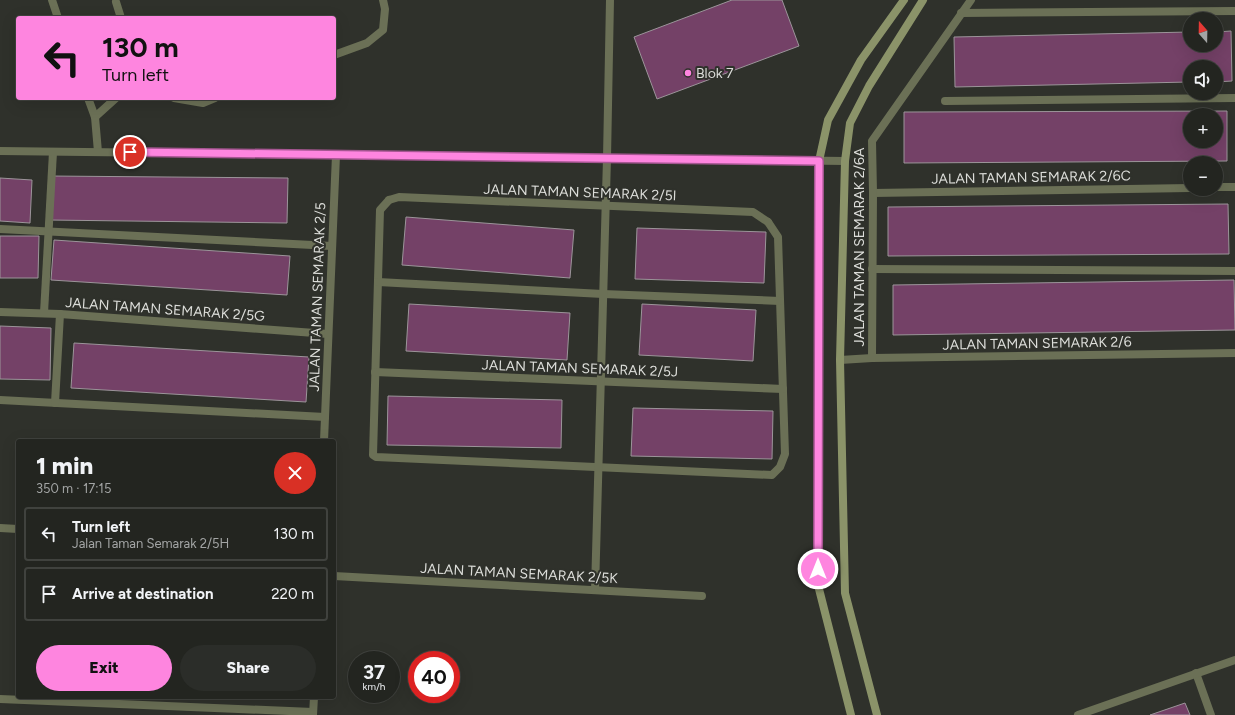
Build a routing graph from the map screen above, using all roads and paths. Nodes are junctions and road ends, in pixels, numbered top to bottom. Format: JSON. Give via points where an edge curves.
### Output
{"nodes":[{"id":1,"x":52,"y":0,"type":"edge"},
{"id":2,"x":383,"y":0,"type":"edge"},
{"id":3,"x":610,"y":0,"type":"edge"},
{"id":4,"x":904,"y":0,"type":"edge"},
{"id":5,"x":923,"y":0,"type":"edge"},
{"id":6,"x":971,"y":0,"type":"edge"},
{"id":7,"x":118,"y":1,"type":"edge"},
{"id":8,"x":1235,"y":11,"type":"edge"},
{"id":9,"x":961,"y":13,"type":"junction"},
{"id":10,"x":57,"y":16,"type":"edge"},
{"id":11,"x":121,"y":16,"type":"edge"},
{"id":12,"x":336,"y":54,"type":"edge"},
{"id":13,"x":1235,"y":98,"type":"edge"},
{"id":14,"x":89,"y":100,"type":"edge"},
{"id":15,"x":114,"y":100,"type":"edge"},
{"id":16,"x":186,"y":100,"type":"edge"},
{"id":17,"x":210,"y":100,"type":"edge"},
{"id":18,"x":945,"y":102,"type":"dead end"},
{"id":19,"x":95,"y":117,"type":"junction"},
{"id":20,"x":0,"y":151,"type":"edge"},
{"id":21,"x":53,"y":152,"type":"junction"},
{"id":22,"x":98,"y":152,"type":"junction"},
{"id":23,"x":336,"y":155,"type":"junction"},
{"id":24,"x":607,"y":158,"type":"junction"},
{"id":25,"x":819,"y":161,"type":"junction"},
{"id":26,"x":845,"y":161,"type":"junction"},
{"id":27,"x":1223,"y":187,"type":"edge"},
{"id":28,"x":1235,"y":187,"type":"edge"},
{"id":29,"x":1183,"y":188,"type":"edge"},
{"id":30,"x":873,"y":193,"type":"junction"},
{"id":31,"x":606,"y":205,"type":"junction"},
{"id":32,"x":0,"y":229,"type":"edge"},
{"id":33,"x":48,"y":231,"type":"junction"},
{"id":34,"x":332,"y":246,"type":"junction"},
{"id":35,"x":872,"y":269,"type":"junction"},
{"id":36,"x":1235,"y":271,"type":"edge"},
{"id":37,"x":378,"y":282,"type":"junction"},
{"id":38,"x":603,"y":294,"type":"junction"},
{"id":39,"x":780,"y":301,"type":"junction"},
{"id":40,"x":0,"y":312,"type":"edge"},
{"id":41,"x":44,"y":313,"type":"junction"},
{"id":42,"x":60,"y":314,"type":"junction"},
{"id":43,"x":328,"y":334,"type":"junction"},
{"id":44,"x":1235,"y":353,"type":"edge"},
{"id":45,"x":872,"y":358,"type":"junction"},
{"id":46,"x":840,"y":360,"type":"junction"},
{"id":47,"x":375,"y":372,"type":"junction"},
{"id":48,"x":601,"y":382,"type":"junction"},
{"id":49,"x":783,"y":389,"type":"junction"},
{"id":50,"x":0,"y":400,"type":"edge"},
{"id":51,"x":55,"y":403,"type":"junction"},
{"id":52,"x":325,"y":417,"type":"junction"},
{"id":53,"x":324,"y":439,"type":"edge"},
{"id":54,"x":598,"y":467,"type":"junction"},
{"id":55,"x":0,"y":528,"type":"edge"},
{"id":56,"x":16,"y":529,"type":"edge"},
{"id":57,"x":336,"y":576,"type":"edge"},
{"id":58,"x":595,"y":590,"type":"junction"},
{"id":59,"x":702,"y":596,"type":"dead end"},
{"id":60,"x":1235,"y":660,"type":"edge"},
{"id":61,"x":1196,"y":674,"type":"junction"},
{"id":62,"x":0,"y":699,"type":"edge"},
{"id":63,"x":314,"y":699,"type":"edge"},
{"id":64,"x":313,"y":714,"type":"edge"},
{"id":65,"x":851,"y":715,"type":"edge"},
{"id":66,"x":877,"y":715,"type":"edge"},
{"id":67,"x":1078,"y":715,"type":"edge"},
{"id":68,"x":1211,"y":715,"type":"edge"}],
"edges":[{"from":1,"to":10,"type":"street"},
{"from":2,"to":12,"type":"street","via":[[383,30],[367,42]]},
{"from":3,"to":24,"type":"street"},
{"from":4,"to":25,"type":"street","via":[[861,60],[828,120]]},
{"from":5,"to":26,"type":"street","via":[[869,86],[850,123]]},
{"from":6,"to":9,"type":"street","name":"JALAN TAMAN SEMARAK 2/6A"},
{"from":7,"to":11,"type":"street"},
{"from":8,"to":9,"type":"street"},
{"from":9,"to":30,"type":"street","name":"JALAN TAMAN SEMARAK 2/6A","via":[[872,141]]},
{"from":13,"to":18,"type":"street"},
{"from":14,"to":19,"type":"street"},
{"from":15,"to":19,"type":"street"},
{"from":16,"to":17,"type":"street","via":[[203,103]]},
{"from":19,"to":22,"type":"street"},
{"from":20,"to":21,"type":"street"},
{"from":21,"to":22,"type":"street"},
{"from":21,"to":33,"type":"street"},
{"from":22,"to":23,"type":"street"},
{"from":23,"to":24,"type":"street"},
{"from":23,"to":34,"type":"street","name":"JALAN TAMAN SEMARAK 2/5"},
{"from":24,"to":25,"type":"street"},
{"from":24,"to":31,"type":"street"},
{"from":25,"to":26,"type":"street"},
{"from":25,"to":65,"type":"street","via":[[818,585]]},
{"from":26,"to":46,"type":"street"},
{"from":27,"to":28,"type":"street"},
{"from":29,"to":30,"type":"street","name":"JALAN TAMAN SEMARAK 2/6C"},
{"from":30,"to":35,"type":"street","name":"JALAN TAMAN SEMARAK 2/6A"},
{"from":31,"to":37,"type":"street","name":"JALAN TAMAN SEMARAK 2/5I","via":[[399,197],[389,200],[380,210]]},
{"from":31,"to":38,"type":"street"},
{"from":31,"to":39,"type":"street","name":"JALAN TAMAN SEMARAK 2/5I","via":[[753,212],[768,222],[778,237]]},
{"from":32,"to":33,"type":"street"},
{"from":33,"to":34,"type":"street"},
{"from":33,"to":41,"type":"street"},
{"from":34,"to":43,"type":"street","name":"JALAN TAMAN SEMARAK 2/5"},
{"from":35,"to":36,"type":"street"},
{"from":35,"to":45,"type":"street","name":"JALAN TAMAN SEMARAK 2/6A"},
{"from":37,"to":38,"type":"street"},
{"from":37,"to":47,"type":"street"},
{"from":38,"to":39,"type":"street"},
{"from":38,"to":48,"type":"street"},
{"from":39,"to":49,"type":"street"},
{"from":40,"to":41,"type":"street","name":"JALAN TAMAN SEMARAK 2/5G"},
{"from":41,"to":42,"type":"street","name":"JALAN TAMAN SEMARAK 2/5G"},
{"from":42,"to":43,"type":"street","name":"JALAN TAMAN SEMARAK 2/5G"},
{"from":42,"to":51,"type":"street"},
{"from":43,"to":52,"type":"street","name":"JALAN TAMAN SEMARAK 2/5"},
{"from":44,"to":45,"type":"street","name":"JALAN TAMAN SEMARAK 2/6"},
{"from":45,"to":46,"type":"street","name":"JALAN TAMAN SEMARAK 2/6"},
{"from":46,"to":66,"type":"street","via":[[845,593]]},
{"from":47,"to":48,"type":"street","name":"JALAN TAMAN SEMARAK 2/5J"},
{"from":47,"to":54,"type":"street","via":[[373,455],[376,457]]},
{"from":48,"to":49,"type":"street","name":"JALAN TAMAN SEMARAK 2/5J"},
{"from":48,"to":54,"type":"street"},
{"from":49,"to":54,"type":"street","via":[[786,454],[780,467],[772,475]]},
{"from":50,"to":51,"type":"street"},
{"from":51,"to":52,"type":"street"},
{"from":52,"to":53,"type":"street","name":"JALAN TAMAN SEMARAK 2/5"},
{"from":54,"to":58,"type":"street"},
{"from":55,"to":56,"type":"street"},
{"from":57,"to":58,"type":"street","name":"JALAN TAMAN SEMARAK 2/5K"},
{"from":58,"to":59,"type":"street","name":"JALAN TAMAN SEMARAK 2/5K"},
{"from":60,"to":61,"type":"street"},
{"from":61,"to":67,"type":"street"},
{"from":61,"to":68,"type":"street"},
{"from":62,"to":64,"type":"street"},
{"from":63,"to":64,"type":"street"}]}
